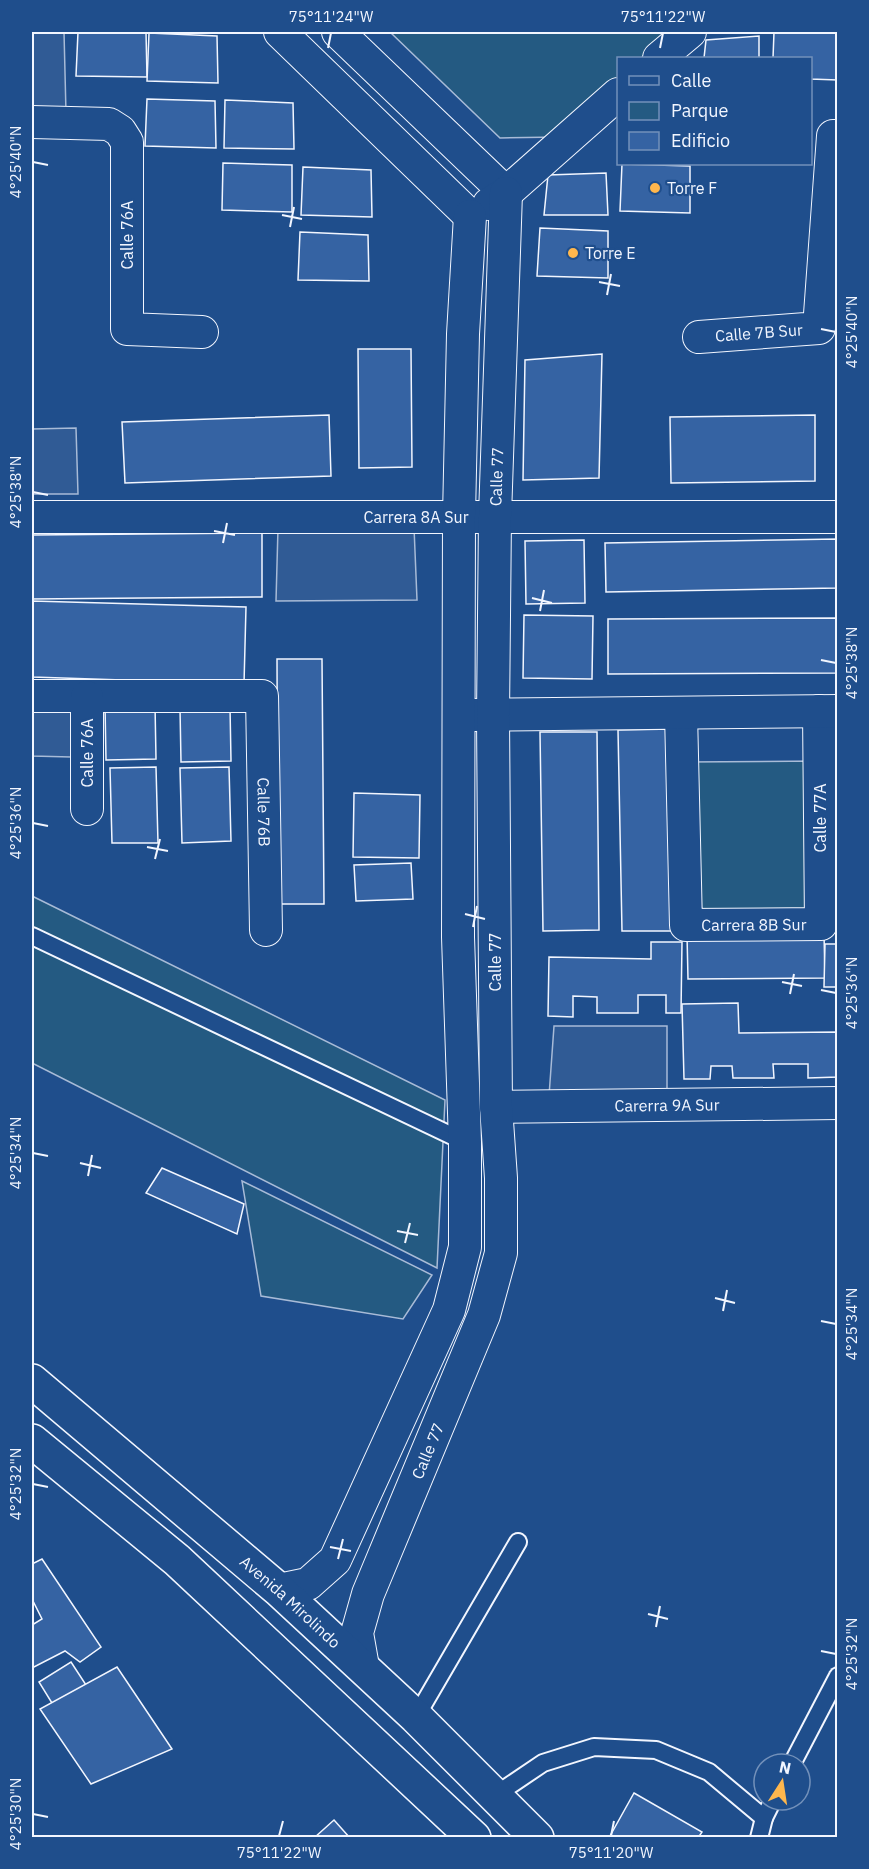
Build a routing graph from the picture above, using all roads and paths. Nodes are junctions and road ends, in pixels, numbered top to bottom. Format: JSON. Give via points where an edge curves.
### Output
{"nodes":[{"id":1,"x":280,"y":32,"type":"edge"},
{"id":2,"x":338,"y":32,"type":"edge"},
{"id":3,"x":690,"y":32,"type":"edge"},
{"id":4,"x":660,"y":57,"type":"edge"},
{"id":5,"x":617,"y":95,"type":"edge"},
{"id":6,"x":32,"y":122,"type":"edge"},
{"id":7,"x":835,"y":136,"type":"edge"},
{"id":8,"x":506,"y":193,"type":"junction"},
{"id":9,"x":470,"y":216,"type":"junction"},
{"id":10,"x":202,"y":332,"type":"dead end"},
{"id":11,"x":699,"y":337,"type":"dead end"},
{"id":12,"x":459,"y":516,"type":"junction"},
{"id":13,"x":495,"y":516,"type":"junction"},
{"id":14,"x":32,"y":517,"type":"edge"},
{"id":15,"x":837,"y":517,"type":"edge"},
{"id":16,"x":32,"y":696,"type":"edge"},
{"id":17,"x":87,"y":697,"type":"junction"},
{"id":18,"x":828,"y":711,"type":"edge"},
{"id":19,"x":681,"y":713,"type":"junction"},
{"id":20,"x":460,"y":714,"type":"junction"},
{"id":21,"x":493,"y":716,"type":"junction"},
{"id":22,"x":87,"y":808,"type":"dead end"},
{"id":23,"x":821,"y":924,"type":"joint"},
{"id":24,"x":266,"y":930,"type":"dead end"},
{"id":25,"x":32,"y":936,"type":"edge"},
{"id":26,"x":837,"y":1103,"type":"edge"},
{"id":27,"x":496,"y":1107,"type":"junction"},
{"id":28,"x":465,"y":1142,"type":"junction"},
{"id":29,"x":498,"y":1142,"type":"junction"},
{"id":30,"x":32,"y":1381,"type":"edge"},
{"id":31,"x":32,"y":1441,"type":"edge"},
{"id":32,"x":518,"y":1542,"type":"dead end"},
{"id":33,"x":279,"y":1590,"type":"junction"},
{"id":34,"x":363,"y":1667,"type":"junction"},
{"id":35,"x":837,"y":1676,"type":"edge"},
{"id":36,"x":416,"y":1717,"type":"junction"},
{"id":37,"x":798,"y":1752,"type":"edge"},
{"id":38,"x":494,"y":1796,"type":"junction"},
{"id":39,"x":767,"y":1812,"type":"edge"},
{"id":40,"x":764,"y":1818,"type":"junction"},
{"id":41,"x":474,"y":1838,"type":"edge"},
{"id":42,"x":537,"y":1838,"type":"edge"},
{"id":43,"x":759,"y":1838,"type":"edge"}],
"edges":[{"from":1,"to":9,"type":"street"},
{"from":2,"to":8,"type":"street"},
{"from":3,"to":4,"type":"street"},
{"from":5,"to":8,"type":"street"},
{"from":6,"to":10,"type":"street","name":"Calle 76A","via":[[109,124],[120,131],[127,142],[127,329]]},
{"from":7,"to":11,"type":"street","name":"Calle 7B Sur","via":[[819,328]]},
{"from":8,"to":9,"type":"street"},
{"from":8,"to":13,"type":"street","name":"Calle 77"},
{"from":9,"to":12,"type":"street"},
{"from":12,"to":13,"type":"street","name":"Carrera 8A Sur"},
{"from":12,"to":14,"type":"street","name":"Carrera 8A Sur"},
{"from":12,"to":20,"type":"street"},
{"from":13,"to":15,"type":"street","name":"Carrera 8A Sur"},
{"from":13,"to":21,"type":"street","name":"Calle 77"},
{"from":16,"to":17,"type":"street"},
{"from":17,"to":22,"type":"street","name":"Calle 76A"},
{"from":17,"to":24,"type":"street","name":"Calle 76B","via":[[262,696]]},
{"from":18,"to":19,"type":"street"},
{"from":18,"to":23,"type":"street","name":"Calle 77A"},
{"from":19,"to":21,"type":"street"},
{"from":19,"to":23,"type":"street","name":"Carrera 8B Sur","via":[[686,925]]},
{"from":20,"to":21,"type":"street"},
{"from":20,"to":28,"type":"street","via":[[458,937]]},
{"from":21,"to":27,"type":"street","name":"Calle 77"},
{"from":25,"to":28,"type":"lane"},
{"from":26,"to":27,"type":"street","name":"Carerra 9A Sur"},
{"from":27,"to":29,"type":"street","name":"Calle 77"},
{"from":28,"to":29,"type":"street"},
{"from":28,"to":33,"type":"street","via":[[465,1247],[449,1310],[335,1560],[308,1584]]},
{"from":29,"to":34,"type":"street","name":"Calle 77","via":[[501,1254],[484,1315],[368,1594],[357,1633]]},
{"from":30,"to":33,"type":"main road","name":"Avenida Mirolindo"},
{"from":31,"to":41,"type":"main road","via":[[177,1560]]},
{"from":32,"to":36,"type":"lane"},
{"from":33,"to":34,"type":"main road","name":"Avenida Mirolindo"},
{"from":34,"to":36,"type":"main road","name":"Avenida Mirolindo"},
{"from":35,"to":37,"type":"lane"},
{"from":36,"to":38,"type":"main road","name":"Avenida Mirolindo"},
{"from":38,"to":40,"type":"lane","via":[[543,1762],[594,1747],[656,1750],[709,1772]]},
{"from":38,"to":42,"type":"main road","name":"Avenida Mirolindo"},
{"from":39,"to":40,"type":"lane"},
{"from":40,"to":43,"type":"lane"}]}
